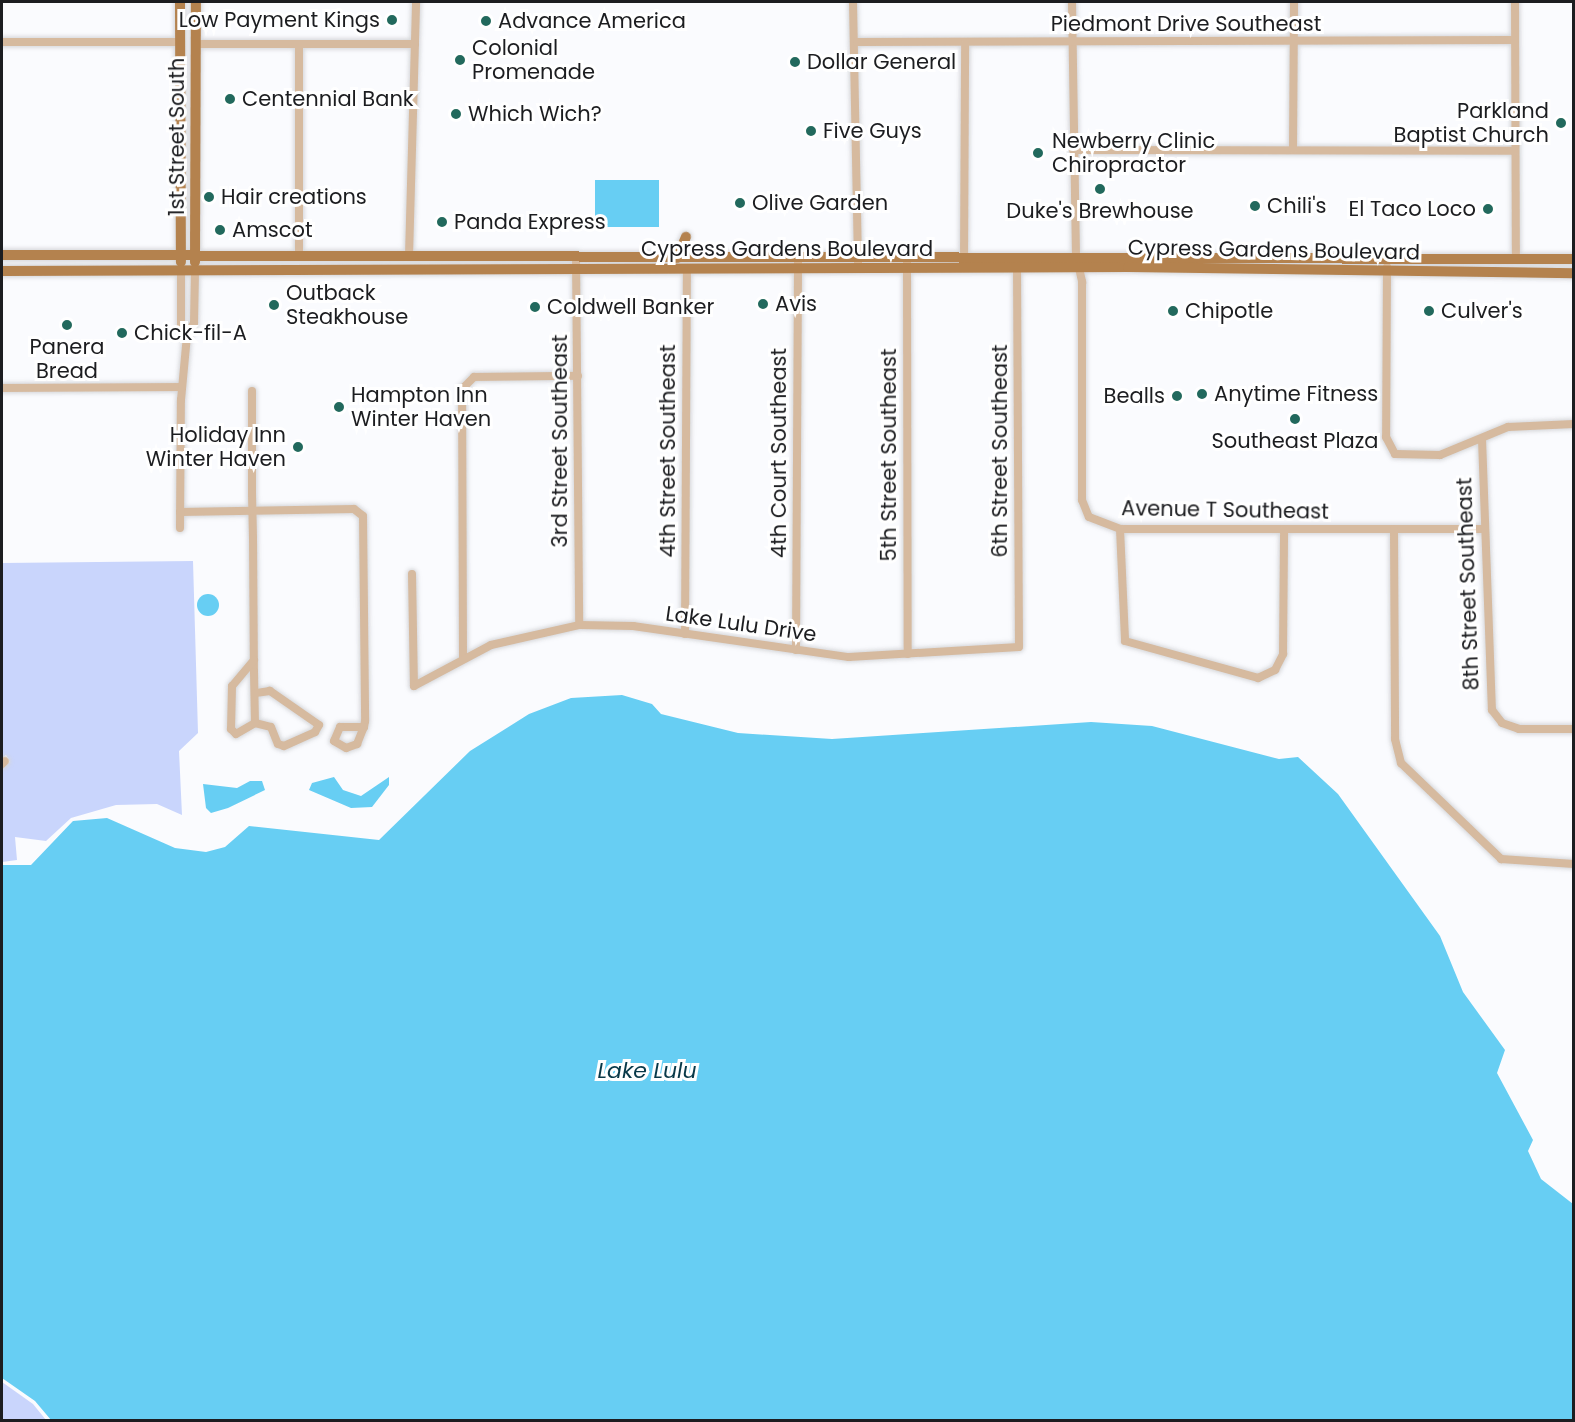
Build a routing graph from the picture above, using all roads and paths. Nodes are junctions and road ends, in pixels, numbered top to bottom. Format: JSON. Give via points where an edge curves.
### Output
{"nodes":[{"id":1,"x":180,"y":2,"type":"edge"},
{"id":2,"x":196,"y":2,"type":"edge"},
{"id":3,"x":416,"y":2,"type":"edge"},
{"id":4,"x":854,"y":2,"type":"edge"},
{"id":5,"x":1072,"y":2,"type":"edge"},
{"id":6,"x":1294,"y":2,"type":"edge"},
{"id":7,"x":1515,"y":2,"type":"edge"},
{"id":8,"x":1294,"y":40,"type":"junction"},
{"id":9,"x":1515,"y":40,"type":"junction"},
{"id":10,"x":2,"y":42,"type":"edge"},
{"id":11,"x":180,"y":42,"type":"junction"},
{"id":12,"x":857,"y":42,"type":"junction"},
{"id":13,"x":965,"y":42,"type":"junction"},
{"id":14,"x":1072,"y":42,"type":"junction"},
{"id":15,"x":196,"y":44,"type":"junction"},
{"id":16,"x":299,"y":44,"type":"junction"},
{"id":17,"x":415,"y":44,"type":"junction"},
{"id":18,"x":1073,"y":150,"type":"junction"},
{"id":19,"x":1293,"y":150,"type":"junction"},
{"id":20,"x":1515,"y":151,"type":"junction"},
{"id":21,"x":686,"y":237,"type":"dead end"},
{"id":22,"x":2,"y":255,"type":"edge"},
{"id":23,"x":964,"y":255,"type":"junction"},
{"id":24,"x":1017,"y":255,"type":"junction"},
{"id":25,"x":1076,"y":255,"type":"junction"},
{"id":26,"x":181,"y":256,"type":"junction"},
{"id":27,"x":195,"y":256,"type":"junction"},
{"id":28,"x":299,"y":256,"type":"junction"},
{"id":29,"x":353,"y":256,"type":"junction"},
{"id":30,"x":410,"y":256,"type":"junction"},
{"id":31,"x":576,"y":256,"type":"junction"},
{"id":32,"x":680,"y":256,"type":"junction"},
{"id":33,"x":731,"y":256,"type":"junction"},
{"id":34,"x":798,"y":256,"type":"junction"},
{"id":35,"x":858,"y":256,"type":"junction"},
{"id":36,"x":907,"y":256,"type":"junction"},
{"id":37,"x":1228,"y":256,"type":"junction"},
{"id":38,"x":1282,"y":256,"type":"junction"},
{"id":39,"x":1387,"y":257,"type":"junction"},
{"id":40,"x":1516,"y":258,"type":"junction"},
{"id":41,"x":1574,"y":259,"type":"edge"},
{"id":42,"x":1078,"y":267,"type":"junction"},
{"id":43,"x":1149,"y":267,"type":"junction"},
{"id":44,"x":798,"y":268,"type":"junction"},
{"id":45,"x":907,"y":268,"type":"junction"},
{"id":46,"x":964,"y":268,"type":"junction"},
{"id":47,"x":1017,"y":268,"type":"junction"},
{"id":48,"x":576,"y":269,"type":"junction"},
{"id":49,"x":634,"y":269,"type":"junction"},
{"id":50,"x":687,"y":269,"type":"junction"},
{"id":51,"x":858,"y":269,"type":"junction"},
{"id":52,"x":1243,"y":269,"type":"junction"},
{"id":53,"x":303,"y":270,"type":"junction"},
{"id":54,"x":350,"y":270,"type":"junction"},
{"id":55,"x":1387,"y":270,"type":"junction"},
{"id":56,"x":2,"y":271,"type":"edge"},
{"id":57,"x":181,"y":271,"type":"junction"},
{"id":58,"x":195,"y":272,"type":"junction"},
{"id":59,"x":1478,"y":272,"type":"junction"},
{"id":60,"x":1574,"y":273,"type":"edge"},
{"id":61,"x":187,"y":335,"type":"junction"},
{"id":62,"x":578,"y":376,"type":"junction"},
{"id":63,"x":182,"y":387,"type":"junction"},
{"id":64,"x":2,"y":388,"type":"edge"},
{"id":65,"x":252,"y":391,"type":"dead end"},
{"id":66,"x":1574,"y":424,"type":"edge"},
{"id":67,"x":1482,"y":439,"type":"junction"},
{"id":68,"x":252,"y":511,"type":"junction"},
{"id":69,"x":180,"y":515,"type":"junction"},
{"id":70,"x":180,"y":528,"type":"dead end"},
{"id":71,"x":1120,"y":529,"type":"junction"},
{"id":72,"x":1284,"y":529,"type":"junction"},
{"id":73,"x":1394,"y":529,"type":"junction"},
{"id":74,"x":1483,"y":529,"type":"junction"},
{"id":75,"x":412,"y":574,"type":"dead end"},
{"id":76,"x":579,"y":625,"type":"junction"},
{"id":77,"x":686,"y":634,"type":"junction"},
{"id":78,"x":1019,"y":647,"type":"joint"},
{"id":79,"x":796,"y":650,"type":"junction"},
{"id":80,"x":908,"y":654,"type":"junction"},
{"id":81,"x":463,"y":657,"type":"junction"},
{"id":82,"x":254,"y":660,"type":"junction"},
{"id":83,"x":255,"y":693,"type":"junction"},
{"id":84,"x":255,"y":723,"type":"junction"},
{"id":85,"x":364,"y":727,"type":"dead end"},
{"id":86,"x":1574,"y":729,"type":"edge"},
{"id":87,"x":1574,"y":864,"type":"edge"}],
"edges":[{"from":1,"to":11,"type":"main road","name":"1st Street South"},
{"from":2,"to":15,"type":"main road","name":"1st Street South"},
{"from":3,"to":17,"type":"street"},
{"from":4,"to":12,"type":"street"},
{"from":5,"to":14,"type":"street"},
{"from":6,"to":8,"type":"street"},
{"from":7,"to":9,"type":"street"},
{"from":8,"to":9,"type":"street","name":"Piedmont Drive Southeast"},
{"from":8,"to":14,"type":"street","name":"Piedmont Drive Southeast"},
{"from":8,"to":19,"type":"street"},
{"from":9,"to":20,"type":"street"},
{"from":10,"to":11,"type":"street"},
{"from":11,"to":26,"type":"main road","name":"1st Street South"},
{"from":12,"to":13,"type":"street","name":"Piedmont Drive Southeast"},
{"from":12,"to":35,"type":"street"},
{"from":13,"to":14,"type":"street","name":"Piedmont Drive Southeast"},
{"from":13,"to":23,"type":"street"},
{"from":14,"to":18,"type":"street"},
{"from":15,"to":16,"type":"street"},
{"from":15,"to":27,"type":"main road","name":"1st Street South"},
{"from":16,"to":17,"type":"street"},
{"from":16,"to":28,"type":"street"},
{"from":17,"to":30,"type":"street"},
{"from":18,"to":19,"type":"street"},
{"from":18,"to":25,"type":"street"},
{"from":19,"to":20,"type":"street"},
{"from":20,"to":40,"type":"street"},
{"from":21,"to":32,"type":"main road"},
{"from":22,"to":26,"type":"main road","name":"Cypress Gardens Boulevard"},
{"from":23,"to":24,"type":"main road","name":"Cypress Gardens Boulevard"},
{"from":23,"to":36,"type":"main road","name":"Cypress Gardens Boulevard"},
{"from":23,"to":46,"type":"street"},
{"from":24,"to":25,"type":"main road","name":"Cypress Gardens Boulevard"},
{"from":24,"to":47,"type":"street","name":"6th Street Southeast"},
{"from":25,"to":37,"type":"main road","name":"Cypress Gardens Boulevard"},
{"from":25,"to":42,"type":"street","name":"Avenue T Southeast"},
{"from":26,"to":27,"type":"main road","name":"Cypress Gardens Boulevard"},
{"from":26,"to":57,"type":"main road","name":"1st Street South"},
{"from":27,"to":28,"type":"main road","name":"Cypress Gardens Boulevard"},
{"from":27,"to":58,"type":"main road","name":"1st Street South"},
{"from":28,"to":29,"type":"main road","name":"Cypress Gardens Boulevard"},
{"from":29,"to":30,"type":"main road","name":"Cypress Gardens Boulevard"},
{"from":29,"to":53,"type":"main road","via":[[308,262]]},
{"from":30,"to":31,"type":"main road","name":"Cypress Gardens Boulevard"},
{"from":30,"to":54,"type":"main road"},
{"from":31,"to":32,"type":"main road","name":"Cypress Gardens Boulevard"},
{"from":31,"to":48,"type":"street","name":"3rd Street Southeast"},
{"from":32,"to":33,"type":"main road","name":"Cypress Gardens Boulevard"},
{"from":32,"to":49,"type":"main road"},
{"from":33,"to":34,"type":"main road","name":"Cypress Gardens Boulevard"},
{"from":33,"to":50,"type":"main road"},
{"from":34,"to":35,"type":"main road","name":"Cypress Gardens Boulevard"},
{"from":34,"to":44,"type":"street","name":"4th Court Southeast"},
{"from":35,"to":36,"type":"main road","name":"Cypress Gardens Boulevard"},
{"from":35,"to":51,"type":"street"},
{"from":36,"to":45,"type":"street","name":"5th Street Southeast"},
{"from":37,"to":38,"type":"main road","name":"Cypress Gardens Boulevard"},
{"from":37,"to":43,"type":"main road"},
{"from":38,"to":39,"type":"main road","name":"Cypress Gardens Boulevard"},
{"from":38,"to":52,"type":"main road"},
{"from":39,"to":40,"type":"main road","name":"Cypress Gardens Boulevard"},
{"from":39,"to":55,"type":"street"},
{"from":40,"to":41,"type":"main road","name":"Cypress Gardens Boulevard"},
{"from":40,"to":59,"type":"main road","via":[[1486,264]]},
{"from":42,"to":43,"type":"main road","name":"Cypress Gardens Boulevard"},
{"from":42,"to":47,"type":"main road","name":"Cypress Gardens Boulevard"},
{"from":42,"to":71,"type":"street","name":"Avenue T Southeast","via":[[1082,500],[1096,523]]},
{"from":43,"to":52,"type":"main road","name":"Cypress Gardens Boulevard"},
{"from":44,"to":50,"type":"main road","name":"Cypress Gardens Boulevard"},
{"from":44,"to":51,"type":"main road","name":"Cypress Gardens Boulevard"},
{"from":44,"to":79,"type":"street","name":"4th Court Southeast"},
{"from":45,"to":46,"type":"main road","name":"Cypress Gardens Boulevard"},
{"from":45,"to":51,"type":"main road","name":"Cypress Gardens Boulevard"},
{"from":45,"to":80,"type":"street","name":"5th Street Southeast"},
{"from":46,"to":47,"type":"main road","name":"Cypress Gardens Boulevard"},
{"from":47,"to":78,"type":"street","name":"6th Street Southeast"},
{"from":48,"to":49,"type":"main road","name":"Cypress Gardens Boulevard"},
{"from":48,"to":54,"type":"main road","name":"Cypress Gardens Boulevard"},
{"from":48,"to":62,"type":"street","name":"3rd Street Southeast"},
{"from":49,"to":50,"type":"main road","name":"Cypress Gardens Boulevard"},
{"from":50,"to":77,"type":"street","name":"4th Street Southeast"},
{"from":52,"to":55,"type":"main road","name":"Cypress Gardens Boulevard"},
{"from":53,"to":54,"type":"main road","name":"Cypress Gardens Boulevard"},
{"from":53,"to":58,"type":"main road","name":"Cypress Gardens Boulevard"},
{"from":55,"to":59,"type":"main road","name":"Cypress Gardens Boulevard"},
{"from":55,"to":67,"type":"street","via":[[1387,444],[1409,457],[1440,455]]},
{"from":56,"to":57,"type":"main road","name":"Cypress Gardens Boulevard"},
{"from":57,"to":58,"type":"main road","name":"Cypress Gardens Boulevard"},
{"from":57,"to":61,"type":"street","via":[[181,328]]},
{"from":58,"to":61,"type":"street","via":[[194,323]]},
{"from":59,"to":60,"type":"main road","name":"Cypress Gardens Boulevard"},
{"from":61,"to":63,"type":"street"},
{"from":62,"to":76,"type":"street","name":"3rd Street Southeast"},
{"from":62,"to":81,"type":"street","via":[[474,376],[462,389]]},
{"from":63,"to":64,"type":"street"},
{"from":63,"to":69,"type":"street"},
{"from":65,"to":68,"type":"street"},
{"from":66,"to":67,"type":"street","via":[[1520,425]]},
{"from":67,"to":74,"type":"street","name":"8th Street Southeast"},
{"from":68,"to":69,"type":"street"},
{"from":68,"to":82,"type":"street"},
{"from":68,"to":85,"type":"street","via":[[354,509],[363,516]]},
{"from":69,"to":70,"type":"street"},
{"from":71,"to":72,"type":"street","name":"Avenue T Southeast"},
{"from":71,"to":72,"type":"street","via":[[1125,641],[1258,678],[1275,670],[1283,654]]},
{"from":72,"to":73,"type":"street","name":"Avenue T Southeast"},
{"from":73,"to":74,"type":"street","name":"Avenue T Southeast"},
{"from":73,"to":87,"type":"street","via":[[1395,739],[1401,762],[1501,859]]},
{"from":74,"to":86,"type":"street","name":"8th Street Southeast","via":[[1492,710],[1502,723],[1519,729]]},
{"from":75,"to":81,"type":"street","name":"Lake Lulu Drive","via":[[414,686]]},
{"from":76,"to":77,"type":"street","name":"Lake Lulu Drive"},
{"from":76,"to":81,"type":"street","name":"Lake Lulu Drive","via":[[530,633]]},
{"from":77,"to":79,"type":"street","name":"Lake Lulu Drive"},
{"from":78,"to":80,"type":"street","name":"Lake Lulu Drive"},
{"from":79,"to":80,"type":"street","name":"Lake Lulu Drive","via":[[849,657]]},
{"from":82,"to":83,"type":"street"},
{"from":82,"to":84,"type":"street","via":[[232,686],[231,729],[236,734]]},
{"from":83,"to":84,"type":"street"},
{"from":83,"to":84,"type":"street","via":[[270,691],[319,725],[304,739],[284,746],[271,728]]}]}
